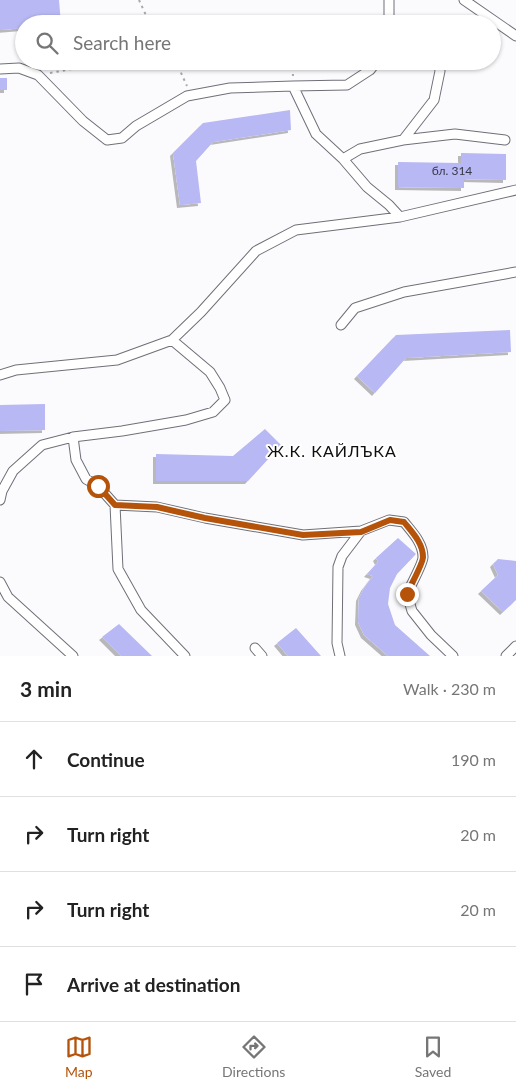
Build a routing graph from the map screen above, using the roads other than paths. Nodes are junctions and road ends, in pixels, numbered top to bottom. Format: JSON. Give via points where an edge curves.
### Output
{"nodes":[{"id":1,"x":389,"y":0,"type":"edge"},
{"id":2,"x":464,"y":0,"type":"edge"},
{"id":3,"x":389,"y":15,"type":"edge"},
{"id":4,"x":486,"y":15,"type":"edge"},
{"id":5,"x":501,"y":26,"type":"edge"},
{"id":6,"x":516,"y":36,"type":"edge"},
{"id":7,"x":15,"y":68,"type":"edge"},
{"id":8,"x":0,"y":69,"type":"edge"},
{"id":9,"x":24,"y":70,"type":"edge"},
{"id":10,"x":370,"y":70,"type":"edge"},
{"id":11,"x":440,"y":70,"type":"edge"},
{"id":12,"x":294,"y":86,"type":"junction"},
{"id":13,"x":403,"y":140,"type":"junction"},
{"id":14,"x":505,"y":140,"type":"dead end"},
{"id":15,"x":343,"y":159,"type":"junction"},
{"id":16,"x":516,"y":190,"type":"edge"},
{"id":17,"x":400,"y":217,"type":"junction"},
{"id":18,"x":516,"y":272,"type":"edge"},
{"id":19,"x":342,"y":325,"type":"dead end"},
{"id":20,"x":172,"y":340,"type":"junction"},
{"id":21,"x":0,"y":375,"type":"edge"},
{"id":22,"x":72,"y":437,"type":"junction"},
{"id":23,"x":0,"y":500,"type":"edge"},
{"id":24,"x":115,"y":505,"type":"junction"},
{"id":25,"x":361,"y":532,"type":"junction"},
{"id":26,"x":0,"y":582,"type":"edge"},
{"id":27,"x":516,"y":646,"type":"edge"},
{"id":28,"x":255,"y":648,"type":"dead end"},
{"id":29,"x":74,"y":656,"type":"edge"},
{"id":30,"x":185,"y":656,"type":"edge"},
{"id":31,"x":262,"y":656,"type":"edge"},
{"id":32,"x":340,"y":656,"type":"edge"},
{"id":33,"x":453,"y":656,"type":"edge"},
{"id":34,"x":506,"y":656,"type":"edge"}],
"edges":[{"from":1,"to":3,"type":"street"},
{"from":2,"to":4,"type":"street"},
{"from":5,"to":6,"type":"street"},
{"from":7,"to":8,"type":"street"},
{"from":9,"to":12,"type":"street","via":[[38,75],[83,121],[107,140],[122,138],[136,126],[188,96],[230,88]]},
{"from":10,"to":12,"type":"street","via":[[347,85]]},
{"from":11,"to":13,"type":"street","via":[[434,100]]},
{"from":12,"to":15,"type":"street","via":[[316,134]]},
{"from":13,"to":14,"type":"street","via":[[455,134]]},
{"from":13,"to":15,"type":"street","via":[[360,149]]},
{"from":15,"to":17,"type":"street","via":[[367,187]]},
{"from":16,"to":17,"type":"street"},
{"from":17,"to":20,"type":"street","via":[[296,230],[256,251]]},
{"from":18,"to":19,"type":"street","via":[[404,292],[355,308]]},
{"from":20,"to":21,"type":"street","via":[[117,360],[16,370]]},
{"from":20,"to":22,"type":"street","via":[[210,372],[220,388],[225,400],[213,412],[186,420]]},
{"from":22,"to":23,"type":"street","via":[[42,445],[14,472]]},
{"from":22,"to":24,"type":"street","via":[[76,460],[86,479],[98,486]]},
{"from":24,"to":25,"type":"street","via":[[157,507],[303,535]]},
{"from":24,"to":30,"type":"street","via":[[118,568],[141,610]]},
{"from":25,"to":32,"type":"street","via":[[342,556],[338,567],[337,643]]},
{"from":25,"to":33,"type":"street","via":[[390,520],[404,522],[415,535],[423,558],[407,594],[412,611]]},
{"from":26,"to":29,"type":"street","via":[[8,597]]},
{"from":27,"to":34,"type":"street"},
{"from":28,"to":31,"type":"street"}]}
